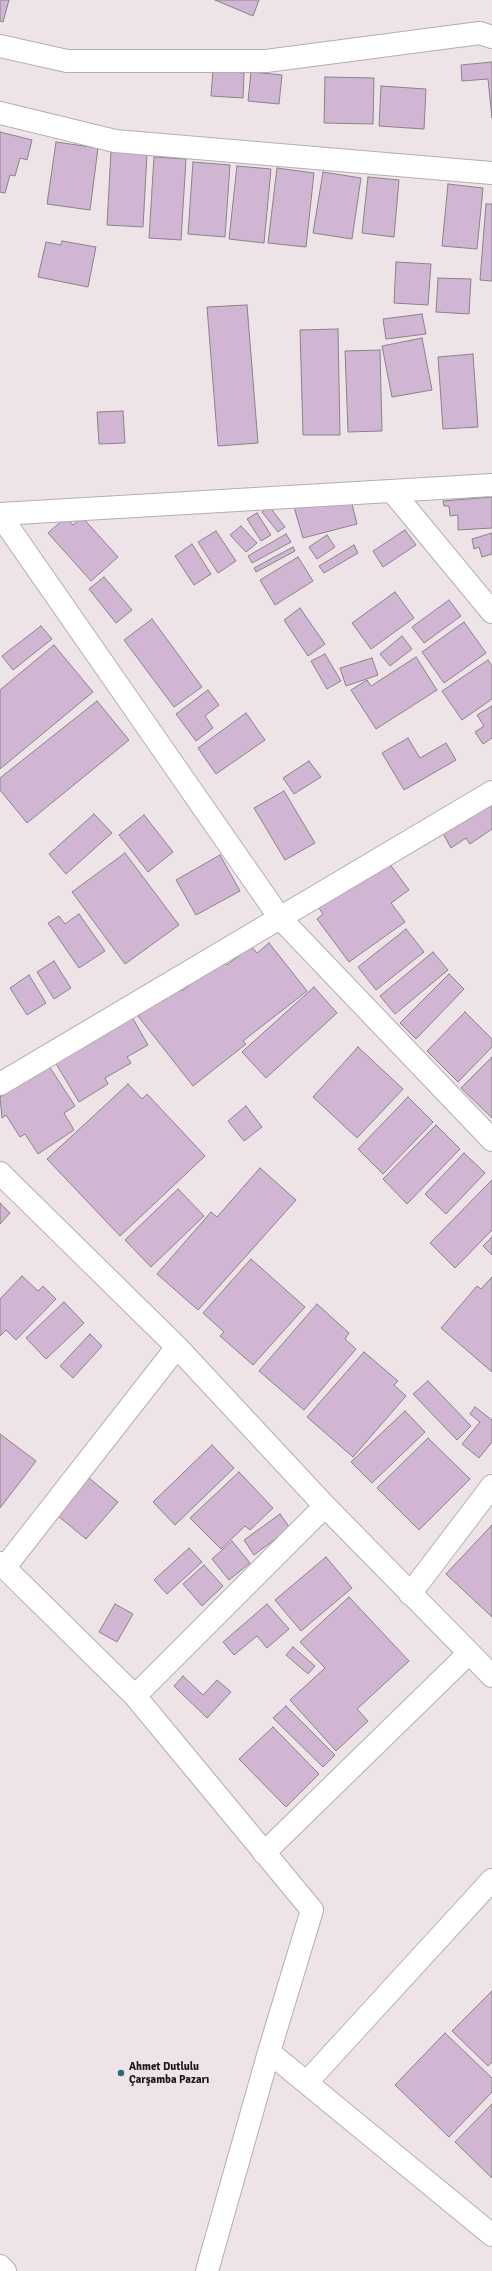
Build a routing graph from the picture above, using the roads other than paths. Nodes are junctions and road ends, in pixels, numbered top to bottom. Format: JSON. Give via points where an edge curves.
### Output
{"nodes":[{"id":1,"x":492,"y":37,"type":"edge"},
{"id":2,"x":0,"y":46,"type":"edge"},
{"id":3,"x":0,"y":113,"type":"edge"},
{"id":4,"x":492,"y":173,"type":"edge"},
{"id":5,"x":492,"y":485,"type":"edge"},
{"id":6,"x":392,"y":491,"type":"junction"},
{"id":7,"x":0,"y":514,"type":"edge"},
{"id":8,"x":492,"y":612,"type":"edge"},
{"id":9,"x":492,"y":792,"type":"edge"},
{"id":10,"x":280,"y":918,"type":"junction"},
{"id":11,"x":0,"y":1084,"type":"edge"},
{"id":12,"x":492,"y":1140,"type":"edge"},
{"id":13,"x":0,"y":1173,"type":"edge"},
{"id":14,"x":177,"y":1348,"type":"junction"},
{"id":15,"x":492,"y":1486,"type":"edge"},
{"id":16,"x":325,"y":1506,"type":"junction"},
{"id":17,"x":2,"y":1565,"type":"edge"},
{"id":18,"x":410,"y":1594,"type":"junction"},
{"id":19,"x":469,"y":1653,"type":"junction"},
{"id":20,"x":492,"y":1676,"type":"edge"},
{"id":21,"x":135,"y":1696,"type":"junction"},
{"id":22,"x":264,"y":1853,"type":"junction"},
{"id":23,"x":492,"y":1880,"type":"edge"},
{"id":24,"x":269,"y":2052,"type":"junction"},
{"id":25,"x":306,"y":2082,"type":"junction"},
{"id":26,"x":492,"y":2235,"type":"edge"},
{"id":27,"x":0,"y":2266,"type":"edge"},
{"id":28,"x":5,"y":2271,"type":"edge"},
{"id":29,"x":208,"y":2271,"type":"edge"}],
"edges":[{"from":1,"to":2,"type":"street","via":[[480,33],[266,61],[67,61]]},
{"from":3,"to":4,"type":"street","via":[[115,141]]},
{"from":5,"to":6,"type":"street"},
{"from":6,"to":7,"type":"street"},
{"from":6,"to":8,"type":"street"},
{"from":7,"to":10,"type":"street"},
{"from":9,"to":10,"type":"street"},
{"from":10,"to":11,"type":"street"},
{"from":10,"to":12,"type":"street"},
{"from":13,"to":14,"type":"street"},
{"from":14,"to":16,"type":"street"},
{"from":14,"to":17,"type":"street"},
{"from":15,"to":18,"type":"street"},
{"from":16,"to":18,"type":"street"},
{"from":16,"to":21,"type":"street"},
{"from":17,"to":21,"type":"street"},
{"from":18,"to":19,"type":"street"},
{"from":19,"to":20,"type":"street"},
{"from":19,"to":22,"type":"street"},
{"from":21,"to":22,"type":"street"},
{"from":22,"to":24,"type":"street","via":[[312,1910]]},
{"from":23,"to":25,"type":"street"},
{"from":24,"to":25,"type":"street"},
{"from":24,"to":29,"type":"street"},
{"from":25,"to":26,"type":"street"},
{"from":27,"to":28,"type":"street"}]}
